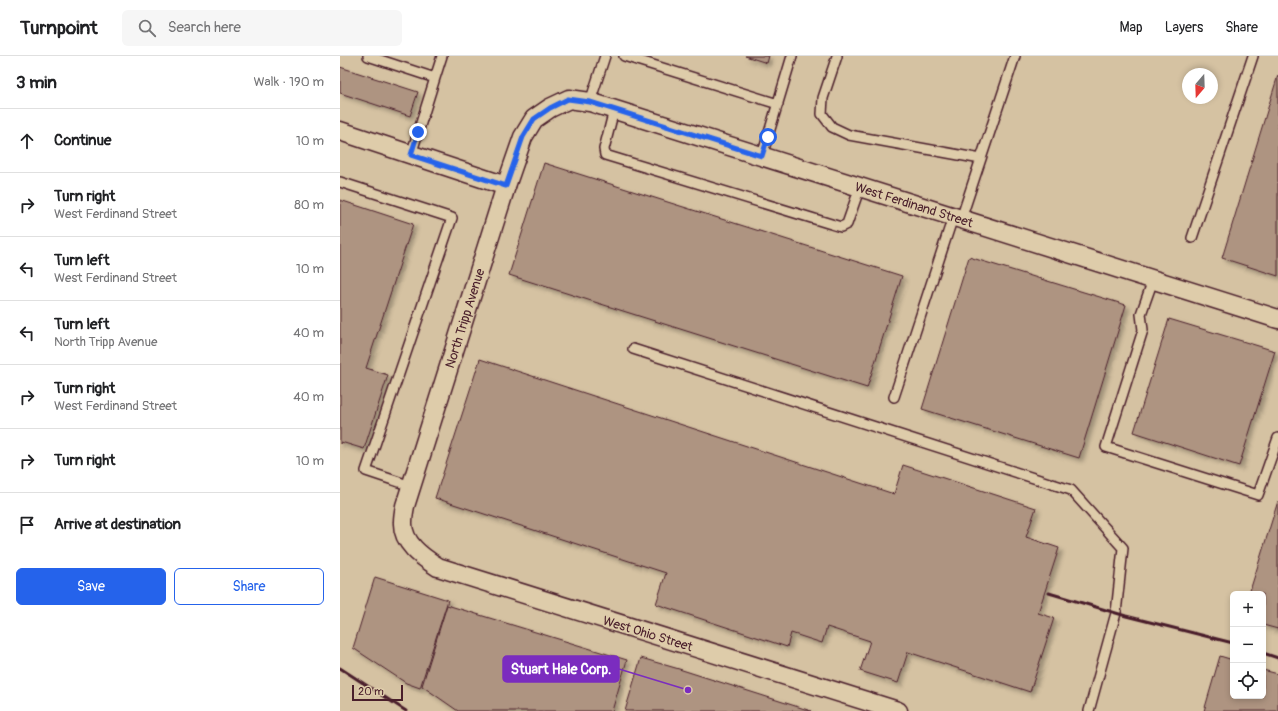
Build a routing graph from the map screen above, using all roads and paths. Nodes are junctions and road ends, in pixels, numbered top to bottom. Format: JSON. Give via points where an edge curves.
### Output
{"nodes":[{"id":1,"x":368,"y":56,"type":"edge"},
{"id":2,"x":442,"y":56,"type":"edge"},
{"id":3,"x":605,"y":56,"type":"edge"},
{"id":4,"x":624,"y":56,"type":"edge"},
{"id":5,"x":792,"y":56,"type":"edge"},
{"id":6,"x":837,"y":56,"type":"edge"},
{"id":7,"x":1015,"y":56,"type":"edge"},
{"id":8,"x":1253,"y":56,"type":"edge"},
{"id":9,"x":435,"y":78,"type":"junction"},
{"id":10,"x":590,"y":102,"type":"junction"},
{"id":11,"x":778,"y":104,"type":"junction"},
{"id":12,"x":550,"y":108,"type":"joint"},
{"id":13,"x":614,"y":110,"type":"junction"},
{"id":14,"x":340,"y":131,"type":"edge"},
{"id":15,"x":411,"y":155,"type":"junction"},
{"id":16,"x":762,"y":156,"type":"junction"},
{"id":17,"x":981,"y":159,"type":"junction"},
{"id":18,"x":340,"y":182,"type":"edge"},
{"id":19,"x":506,"y":186,"type":"junction"},
{"id":20,"x":860,"y":187,"type":"junction"},
{"id":21,"x":957,"y":218,"type":"junction"},
{"id":22,"x":1192,"y":238,"type":"dead end"},
{"id":23,"x":1153,"y":280,"type":"junction"},
{"id":24,"x":1278,"y":320,"type":"edge"},
{"id":25,"x":633,"y":348,"type":"dead end"},
{"id":26,"x":894,"y":397,"type":"dead end"},
{"id":27,"x":1278,"y":438,"type":"edge"},
{"id":28,"x":411,"y":486,"type":"junction"},
{"id":29,"x":407,"y":539,"type":"joint"},
{"id":30,"x":898,"y":711,"type":"edge"},
{"id":31,"x":1088,"y":711,"type":"edge"}],
"edges":[{"from":1,"to":9,"type":"lane"},
{"from":2,"to":9,"type":"lane"},
{"from":3,"to":10,"type":"lane"},
{"from":4,"to":11,"type":"lane"},
{"from":5,"to":11,"type":"lane"},
{"from":6,"to":17,"type":"lane","via":[[823,98],[822,114],[832,126],[849,135]]},
{"from":7,"to":17,"type":"lane"},
{"from":8,"to":22,"type":"lane"},
{"from":9,"to":15,"type":"lane"},
{"from":10,"to":12,"type":"street","name":"West Ferdinand Street","via":[[568,99]]},
{"from":10,"to":13,"type":"street","name":"West Ferdinand Street"},
{"from":11,"to":16,"type":"lane"},
{"from":12,"to":19,"type":"street","name":"North Tripp Avenue","via":[[534,119],[523,137]]},
{"from":13,"to":16,"type":"street","name":"West Ferdinand Street"},
{"from":13,"to":20,"type":"lane","via":[[604,149],[606,155],[841,227],[847,224]]},
{"from":14,"to":15,"type":"street"},
{"from":15,"to":19,"type":"street"},
{"from":16,"to":20,"type":"street","name":"West Ferdinand Street"},
{"from":17,"to":21,"type":"lane"},
{"from":18,"to":28,"type":"lane","via":[[452,218],[366,471]]},
{"from":19,"to":28,"type":"street","name":"North Tripp Avenue"},
{"from":20,"to":21,"type":"street","name":"West Ferdinand Street"},
{"from":21,"to":23,"type":"street","name":"West Ferdinand Street"},
{"from":21,"to":26,"type":"lane"},
{"from":23,"to":24,"type":"street","name":"West Ferdinand Street"},
{"from":23,"to":27,"type":"lane","via":[[1141,314],[1144,330],[1106,447],[1258,495]]},
{"from":25,"to":31,"type":"lane","via":[[1071,490],[1122,548],[1116,613]]},
{"from":28,"to":29,"type":"street","name":"North Tripp Avenue","via":[[402,524]]},
{"from":29,"to":30,"type":"street","name":"West Ohio Street","via":[[421,557],[438,567]]}]}
